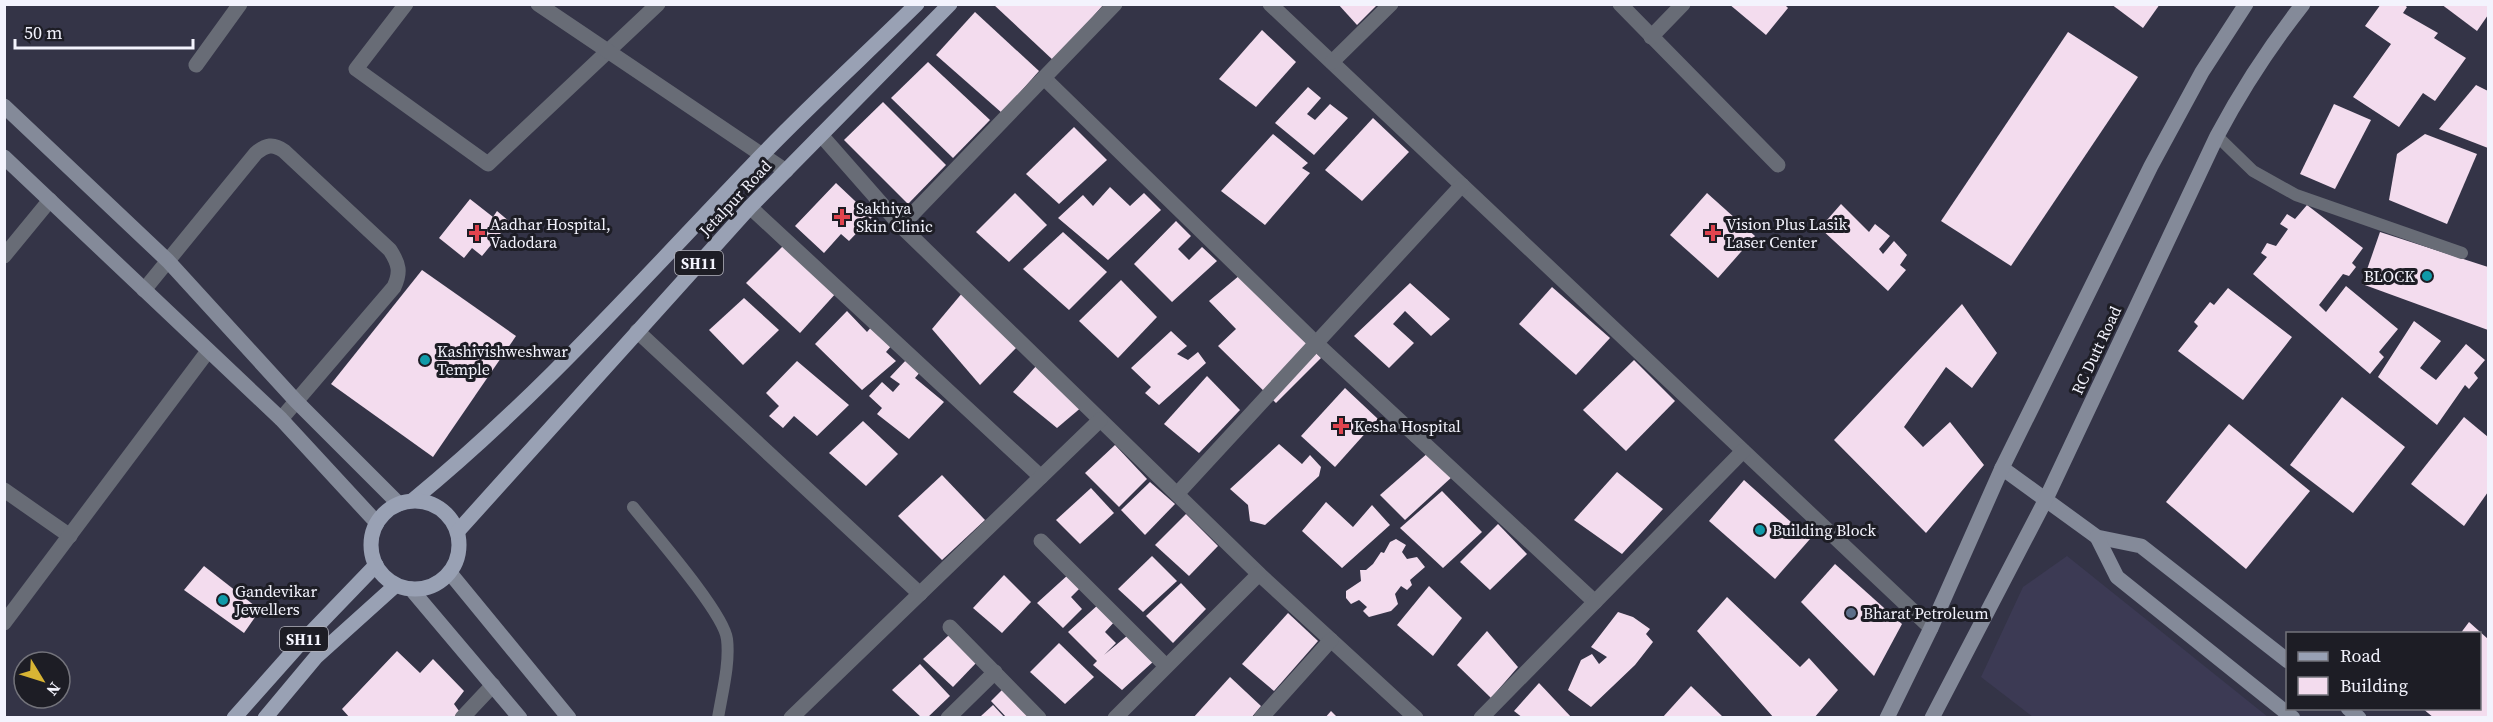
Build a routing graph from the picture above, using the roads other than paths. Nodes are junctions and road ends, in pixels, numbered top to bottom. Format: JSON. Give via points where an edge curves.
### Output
{"nodes":[{"id":1,"x":240,"y":4,"type":"edge"},
{"id":2,"x":406,"y":4,"type":"edge"},
{"id":3,"x":538,"y":4,"type":"edge"},
{"id":4,"x":658,"y":4,"type":"edge"},
{"id":5,"x":917,"y":4,"type":"edge"},
{"id":6,"x":950,"y":4,"type":"edge"},
{"id":7,"x":1115,"y":4,"type":"edge"},
{"id":8,"x":1270,"y":4,"type":"edge"},
{"id":9,"x":1391,"y":4,"type":"edge"},
{"id":10,"x":1620,"y":4,"type":"edge"},
{"id":11,"x":1683,"y":4,"type":"edge"},
{"id":12,"x":2246,"y":4,"type":"edge"},
{"id":13,"x":2303,"y":4,"type":"edge"},
{"id":14,"x":1651,"y":37,"type":"junction"},
{"id":15,"x":609,"y":51,"type":"junction"},
{"id":16,"x":1332,"y":62,"type":"junction"},
{"id":17,"x":196,"y":65,"type":"dead end"},
{"id":18,"x":1044,"y":78,"type":"junction"},
{"id":19,"x":4,"y":105,"type":"edge"},
{"id":20,"x":821,"y":135,"type":"junction"},
{"id":21,"x":2217,"y":136,"type":"junction"},
{"id":22,"x":763,"y":154,"type":"junction"},
{"id":23,"x":4,"y":156,"type":"edge"},
{"id":24,"x":1778,"y":165,"type":"dead end"},
{"id":25,"x":786,"y":171,"type":"junction"},
{"id":26,"x":1462,"y":186,"type":"junction"},
{"id":27,"x":50,"y":200,"type":"junction"},
{"id":28,"x":750,"y":207,"type":"junction"},
{"id":29,"x":901,"y":226,"type":"junction"},
{"id":30,"x":2462,"y":253,"type":"dead end"},
{"id":31,"x":4,"y":256,"type":"edge"},
{"id":32,"x":168,"y":261,"type":"junction"},
{"id":33,"x":144,"y":290,"type":"junction"},
{"id":34,"x":638,"y":331,"type":"junction"},
{"id":35,"x":1316,"y":343,"type":"junction"},
{"id":36,"x":208,"y":351,"type":"junction"},
{"id":37,"x":296,"y":401,"type":"junction"},
{"id":38,"x":281,"y":419,"type":"junction"},
{"id":39,"x":1100,"y":420,"type":"junction"},
{"id":40,"x":1743,"y":451,"type":"junction"},
{"id":41,"x":2002,"y":468,"type":"junction"},
{"id":42,"x":1041,"y":477,"type":"junction"},
{"id":43,"x":4,"y":490,"type":"edge"},
{"id":44,"x":1177,"y":494,"type":"junction"},
{"id":45,"x":2045,"y":501,"type":"junction"},
{"id":46,"x":406,"y":502,"type":"junction"},
{"id":47,"x":633,"y":507,"type":"dead end"},
{"id":48,"x":377,"y":523,"type":"junction"},
{"id":49,"x":458,"y":531,"type":"junction"},
{"id":50,"x":70,"y":536,"type":"junction"},
{"id":51,"x":2097,"y":537,"type":"junction"},
{"id":52,"x":1041,"y":541,"type":"dead end"},
{"id":53,"x":376,"y":565,"type":"junction"},
{"id":54,"x":450,"y":573,"type":"junction"},
{"id":55,"x":1259,"y":574,"type":"junction"},
{"id":56,"x":403,"y":587,"type":"junction"},
{"id":57,"x":920,"y":594,"type":"junction"},
{"id":58,"x":1594,"y":602,"type":"junction"},
{"id":59,"x":4,"y":623,"type":"edge"},
{"id":60,"x":950,"y":627,"type":"dead end"},
{"id":61,"x":1931,"y":628,"type":"junction"},
{"id":62,"x":1331,"y":640,"type":"junction"},
{"id":63,"x":2286,"y":659,"type":"edge"},
{"id":64,"x":1166,"y":666,"type":"junction"},
{"id":65,"x":995,"y":672,"type":"junction"},
{"id":66,"x":493,"y":685,"type":"junction"},
{"id":67,"x":234,"y":717,"type":"edge"},
{"id":68,"x":265,"y":717,"type":"edge"},
{"id":69,"x":462,"y":717,"type":"edge"},
{"id":70,"x":520,"y":717,"type":"edge"},
{"id":71,"x":569,"y":717,"type":"edge"},
{"id":72,"x":718,"y":717,"type":"edge"},
{"id":73,"x":791,"y":717,"type":"edge"},
{"id":74,"x":948,"y":717,"type":"edge"},
{"id":75,"x":1039,"y":717,"type":"edge"},
{"id":76,"x":1115,"y":717,"type":"edge"},
{"id":77,"x":1262,"y":717,"type":"edge"},
{"id":78,"x":1416,"y":717,"type":"edge"},
{"id":79,"x":1481,"y":717,"type":"edge"},
{"id":80,"x":1887,"y":717,"type":"edge"},
{"id":81,"x":1932,"y":717,"type":"edge"},
{"id":82,"x":2293,"y":717,"type":"edge"}],
"edges":[{"from":1,"to":17,"type":"street"},
{"from":2,"to":15,"type":"street","via":[[356,69],[488,165]]},
{"from":3,"to":15,"type":"street"},
{"from":4,"to":15,"type":"street"},
{"from":5,"to":22,"type":"main road","name":"Jetalpur Road","number":"SH11"},
{"from":6,"to":20,"type":"main road","name":"Jetalpur Road","number":"SH11"},
{"from":7,"to":18,"type":"street"},
{"from":8,"to":16,"type":"street"},
{"from":9,"to":16,"type":"street"},
{"from":10,"to":14,"type":"street"},
{"from":11,"to":14,"type":"street"},
{"from":12,"to":41,"type":"main road","name":"RC Dutt Road","via":[[2202,72],[2151,166]]},
{"from":13,"to":21,"type":"main road","name":"RC Dutt Road","via":[[2240,93]]},
{"from":14,"to":24,"type":"street"},
{"from":15,"to":22,"type":"street"},
{"from":16,"to":26,"type":"street"},
{"from":18,"to":29,"type":"street"},
{"from":18,"to":35,"type":"street"},
{"from":19,"to":32,"type":"main road"},
{"from":20,"to":25,"type":"main road","name":"Jetalpur Road","number":"SH11"},
{"from":20,"to":29,"type":"street"},
{"from":21,"to":30,"type":"lane","via":[[2253,171],[2296,195]]},
{"from":21,"to":45,"type":"main road","name":"RC Dutt Road"},
{"from":22,"to":25,"type":"street"},
{"from":22,"to":46,"type":"main road","name":"Jetalpur Road","number":"SH11","via":[[483,442]]},
{"from":23,"to":27,"type":"main road"},
{"from":25,"to":28,"type":"main road","name":"Jetalpur Road","number":"SH11"},
{"from":26,"to":35,"type":"street"},
{"from":26,"to":40,"type":"street"},
{"from":27,"to":31,"type":"street"},
{"from":27,"to":33,"type":"main road"},
{"from":28,"to":34,"type":"main road","name":"Jetalpur Road","number":"SH11"},
{"from":28,"to":42,"type":"street"},
{"from":29,"to":39,"type":"street"},
{"from":32,"to":33,"type":"street"},
{"from":32,"to":37,"type":"main road"},
{"from":32,"to":37,"type":"street","via":[[256,153],[269,145],[284,151],[390,250],[399,264],[394,287]]},
{"from":33,"to":36,"type":"main road"},
{"from":34,"to":49,"type":"main road","name":"Jetalpur Road","number":"SH11"},
{"from":34,"to":57,"type":"street"},
{"from":35,"to":44,"type":"street"},
{"from":35,"to":58,"type":"street"},
{"from":36,"to":38,"type":"main road"},
{"from":36,"to":50,"type":"street"},
{"from":37,"to":38,"type":"street"},
{"from":37,"to":46,"type":"main road"},
{"from":38,"to":48,"type":"main road"},
{"from":39,"to":42,"type":"street"},
{"from":39,"to":44,"type":"street"},
{"from":40,"to":58,"type":"street"},
{"from":40,"to":61,"type":"street"},
{"from":41,"to":45,"type":"main road"},
{"from":41,"to":61,"type":"main road","name":"RC Dutt Road"},
{"from":42,"to":57,"type":"street"},
{"from":43,"to":50,"type":"street"},
{"from":44,"to":55,"type":"street"},
{"from":45,"to":51,"type":"main road"},
{"from":45,"to":81,"type":"main road","name":"RC Dutt Road"},
{"from":46,"to":48,"type":"main road","via":[[387,511]]},
{"from":46,"to":49,"type":"main road","via":[[428,502],[441,508]]},
{"from":47,"to":72,"type":"lane","via":[[715,612],[727,637],[728,656]]},
{"from":48,"to":53,"type":"main road","via":[[372,544]]},
{"from":49,"to":54,"type":"main road","via":[[460,546]]},
{"from":50,"to":59,"type":"street"},
{"from":51,"to":63,"type":"main road","via":[[2141,546]]},
{"from":51,"to":82,"type":"main road","via":[[2117,577]]},
{"from":52,"to":64,"type":"street"},
{"from":53,"to":56,"type":"main road","via":[[384,576]]},
{"from":53,"to":67,"type":"main road","number":"SH11"},
{"from":54,"to":56,"type":"main road","via":[[425,588]]},
{"from":54,"to":71,"type":"main road"},
{"from":55,"to":62,"type":"street"},
{"from":55,"to":64,"type":"street"},
{"from":56,"to":66,"type":"main road"},
{"from":56,"to":68,"type":"main road","number":"SH11","via":[[316,657]]},
{"from":57,"to":73,"type":"street"},
{"from":58,"to":79,"type":"street"},
{"from":60,"to":65,"type":"street"},
{"from":61,"to":80,"type":"main road","name":"RC Dutt Road"},
{"from":62,"to":77,"type":"street"},
{"from":62,"to":78,"type":"street"},
{"from":64,"to":76,"type":"street"},
{"from":65,"to":74,"type":"street"},
{"from":65,"to":75,"type":"street"},
{"from":66,"to":69,"type":"street"},
{"from":66,"to":70,"type":"main road"}]}
